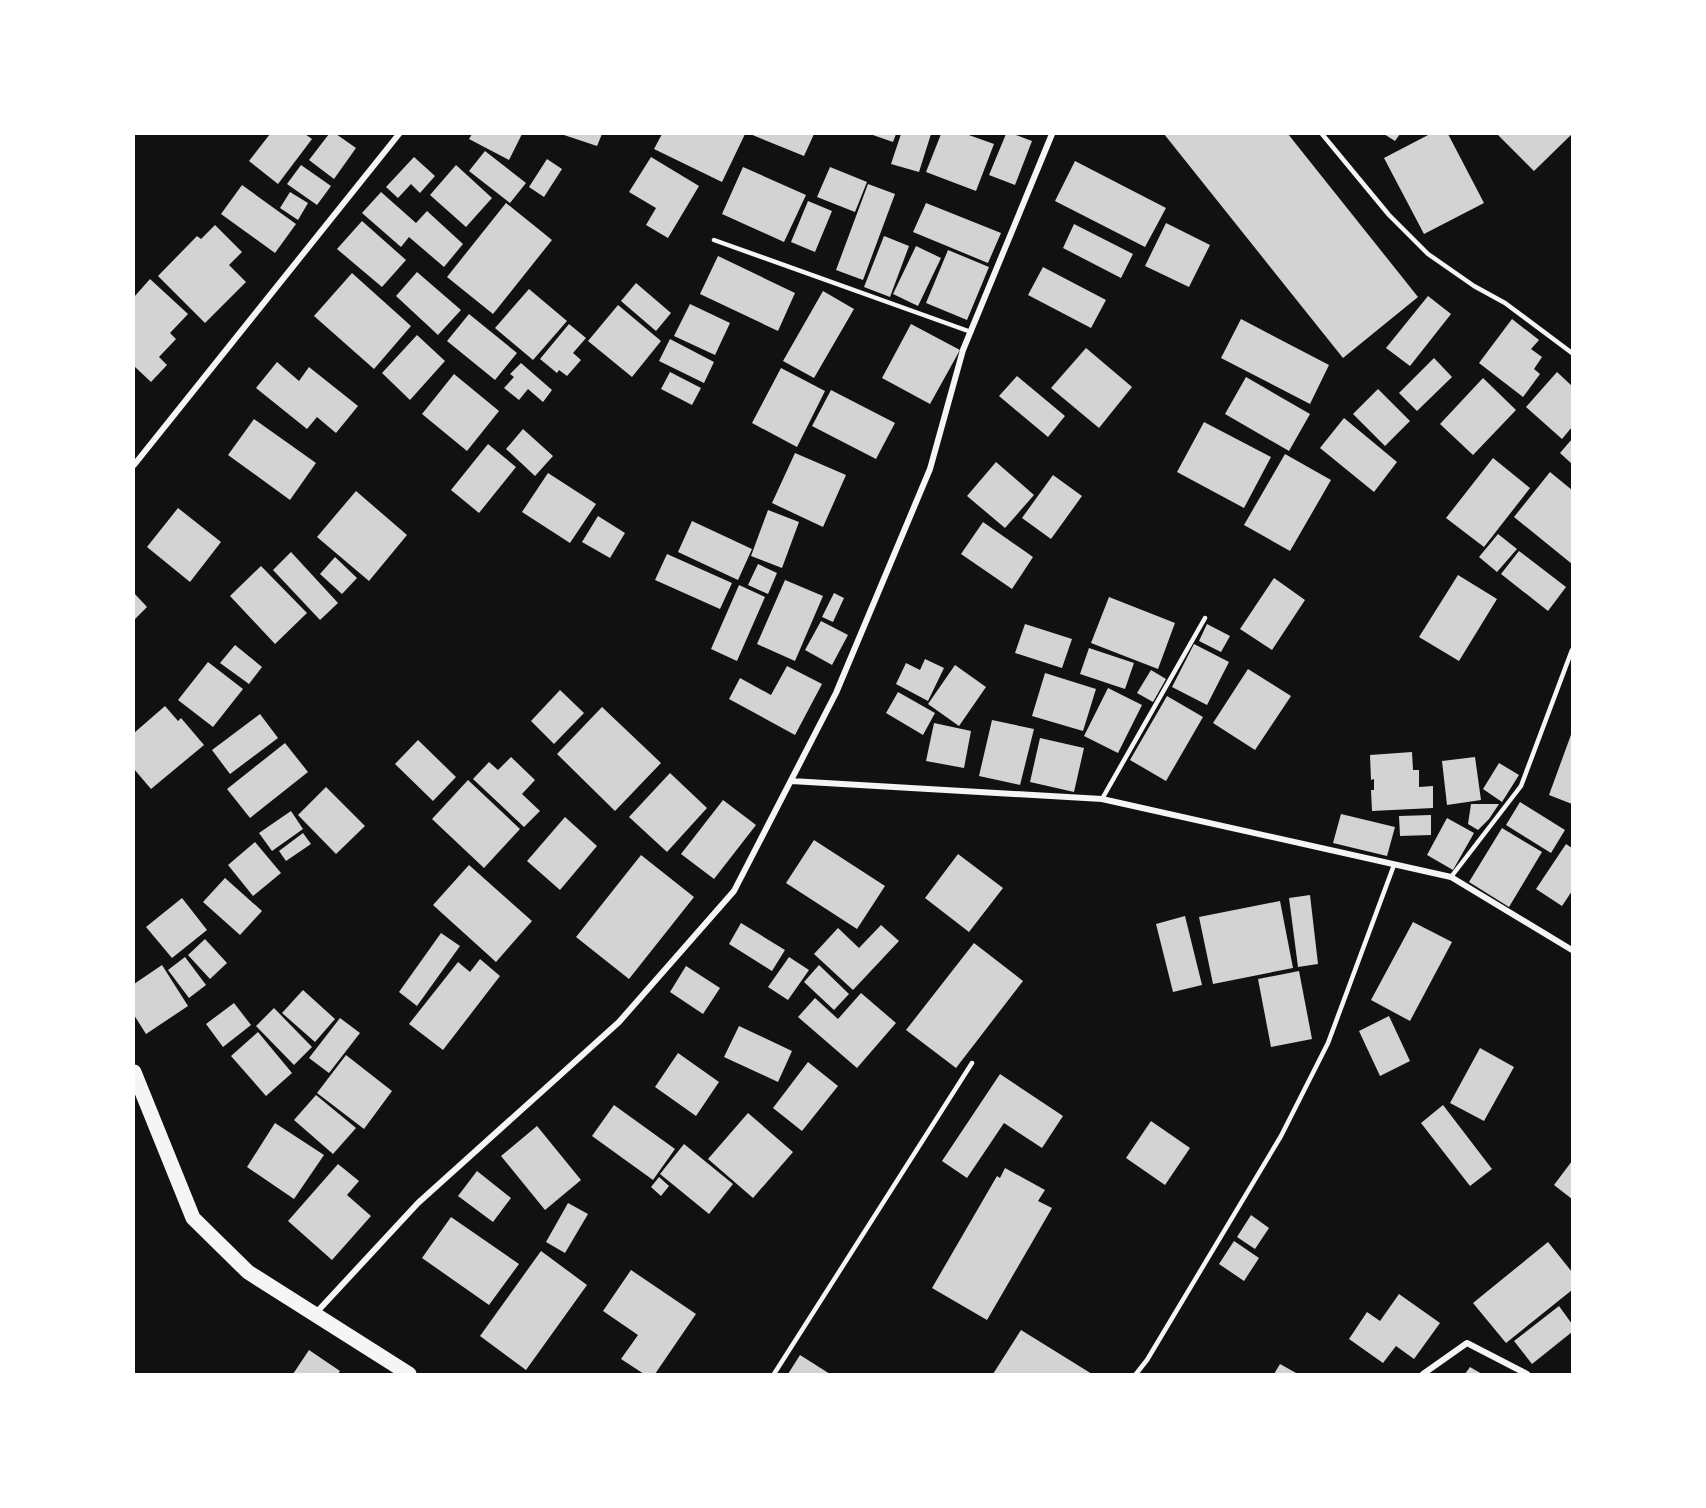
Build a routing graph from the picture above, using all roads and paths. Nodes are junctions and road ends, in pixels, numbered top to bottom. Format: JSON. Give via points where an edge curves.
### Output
{"nodes":[{"id":1,"x":399,"y":134,"type":"edge"},
{"id":2,"x":1052,"y":134,"type":"edge"},
{"id":3,"x":1322,"y":134,"type":"edge"},
{"id":4,"x":714,"y":240,"type":"dead end"},
{"id":5,"x":971,"y":332,"type":"junction"},
{"id":6,"x":1572,"y":353,"type":"edge"},
{"id":7,"x":134,"y":465,"type":"edge"},
{"id":8,"x":1206,"y":618,"type":"dead end"},
{"id":9,"x":1572,"y":650,"type":"edge"},
{"id":10,"x":791,"y":781,"type":"junction"},
{"id":11,"x":1102,"y":799,"type":"junction"},
{"id":12,"x":1394,"y":865,"type":"junction"},
{"id":13,"x":1451,"y":877,"type":"junction"},
{"id":14,"x":1572,"y":950,"type":"edge"},
{"id":15,"x":972,"y":1063,"type":"dead end"},
{"id":16,"x":134,"y":1072,"type":"edge"},
{"id":17,"x":314,"y":1315,"type":"junction"},
{"id":18,"x":409,"y":1374,"type":"edge"},
{"id":19,"x":774,"y":1374,"type":"edge"},
{"id":20,"x":1136,"y":1374,"type":"edge"},
{"id":21,"x":1423,"y":1374,"type":"edge"},
{"id":22,"x":1527,"y":1374,"type":"edge"}],
"edges":[{"from":1,"to":7,"type":"street"},
{"from":2,"to":5,"type":"street"},
{"from":3,"to":6,"type":"lane","via":[[1389,215],[1428,254],[1505,303]]},
{"from":4,"to":5,"type":"lane"},
{"from":5,"to":10,"type":"street","via":[[930,469],[836,693]]},
{"from":8,"to":11,"type":"lane"},
{"from":9,"to":13,"type":"lane","via":[[1521,786]]},
{"from":10,"to":11,"type":"street"},
{"from":10,"to":17,"type":"street","via":[[734,891],[619,1022],[418,1203]]},
{"from":11,"to":12,"type":"street"},
{"from":12,"to":13,"type":"street"},
{"from":12,"to":20,"type":"lane","via":[[1328,1043],[1281,1136]]},
{"from":13,"to":14,"type":"street"},
{"from":15,"to":19,"type":"lane"},
{"from":16,"to":17,"type":"main road","via":[[194,1218],[248,1272]]},
{"from":17,"to":18,"type":"main road"},
{"from":21,"to":22,"type":"street","via":[[1467,1343]]}]}
